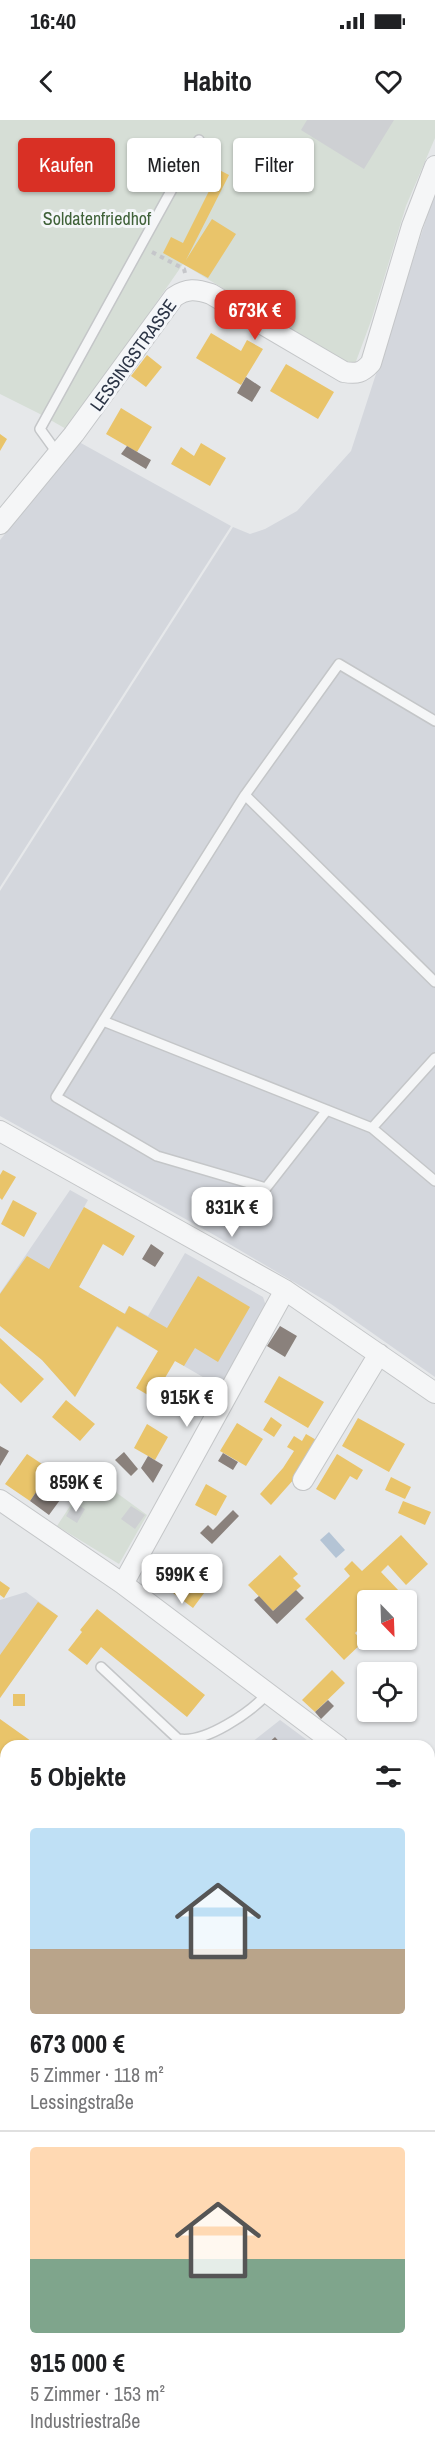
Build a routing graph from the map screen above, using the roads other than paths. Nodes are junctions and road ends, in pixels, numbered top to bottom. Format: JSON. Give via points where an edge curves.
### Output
{"nodes":[{"id":1,"x":435,"y":166,"type":"edge"},
{"id":2,"x":171,"y":192,"type":"edge"},
{"id":3,"x":58,"y":454,"type":"junction"},
{"id":4,"x":0,"y":524,"type":"edge"},
{"id":5,"x":435,"y":720,"type":"edge"},
{"id":6,"x":245,"y":795,"type":"junction"},
{"id":7,"x":435,"y":982,"type":"edge"},
{"id":8,"x":103,"y":1021,"type":"junction"},
{"id":9,"x":435,"y":1058,"type":"edge"},
{"id":10,"x":327,"y":1110,"type":"junction"},
{"id":11,"x":372,"y":1128,"type":"junction"},
{"id":12,"x":0,"y":1131,"type":"edge"},
{"id":13,"x":435,"y":1181,"type":"edge"},
{"id":14,"x":285,"y":1290,"type":"junction"},
{"id":15,"x":379,"y":1354,"type":"junction"},
{"id":16,"x":435,"y":1393,"type":"edge"},
{"id":17,"x":303,"y":1480,"type":"dead end"},
{"id":18,"x":0,"y":1500,"type":"edge"},
{"id":19,"x":123,"y":1584,"type":"junction"},
{"id":20,"x":101,"y":1667,"type":"dead end"},
{"id":21,"x":268,"y":1693,"type":"junction"},
{"id":22,"x":184,"y":1740,"type":"edge"},
{"id":23,"x":191,"y":1740,"type":"edge"},
{"id":24,"x":330,"y":1740,"type":"edge"}],
"edges":[{"from":1,"to":3,"type":"street","name":"LESSINGSTRASSE","via":[[412,226],[371,363],[364,371],[344,372],[211,294],[182,291]]},
{"from":2,"to":3,"type":"lane","via":[[40,429]]},
{"from":3,"to":4,"type":"street","name":"LESSINGSTRASSE"},
{"from":5,"to":6,"type":"lane","via":[[339,664]]},
{"from":6,"to":7,"type":"lane"},
{"from":6,"to":8,"type":"lane"},
{"from":8,"to":10,"type":"lane"},
{"from":8,"to":10,"type":"lane","via":[[56,1097],[157,1156],[266,1188]]},
{"from":9,"to":11,"type":"lane"},
{"from":10,"to":11,"type":"lane"},
{"from":11,"to":13,"type":"lane"},
{"from":12,"to":14,"type":"street"},
{"from":14,"to":15,"type":"street"},
{"from":14,"to":19,"type":"street"},
{"from":15,"to":16,"type":"street"},
{"from":15,"to":17,"type":"street"},
{"from":18,"to":19,"type":"street"},
{"from":19,"to":21,"type":"street"},
{"from":20,"to":22,"type":"lane"},
{"from":21,"to":23,"type":"lane","via":[[235,1720]]},
{"from":21,"to":24,"type":"street"}]}
